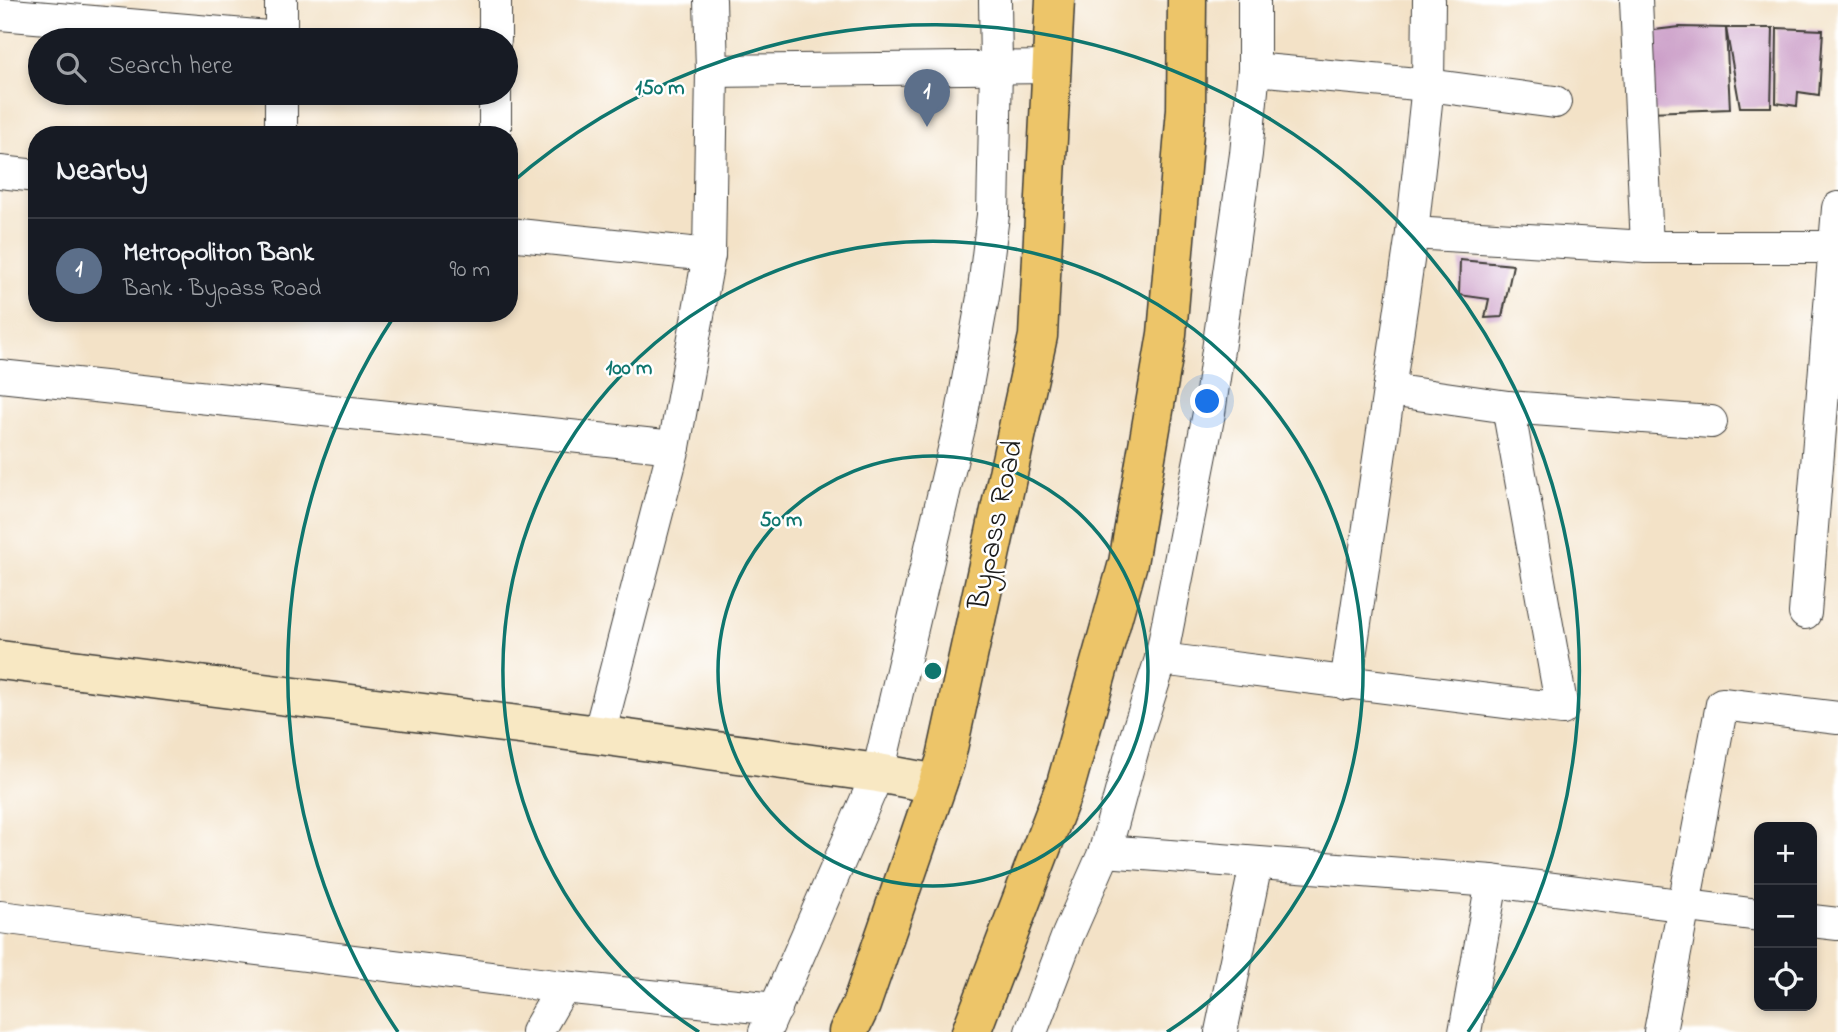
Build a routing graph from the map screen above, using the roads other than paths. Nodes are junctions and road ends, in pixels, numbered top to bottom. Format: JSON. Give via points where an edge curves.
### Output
{"nodes":[{"id":1,"x":281,"y":0,"type":"edge"},
{"id":2,"x":495,"y":0,"type":"edge"},
{"id":3,"x":710,"y":0,"type":"edge"},
{"id":4,"x":995,"y":0,"type":"edge"},
{"id":5,"x":1055,"y":0,"type":"edge"},
{"id":6,"x":1187,"y":0,"type":"edge"},
{"id":7,"x":1254,"y":0,"type":"edge"},
{"id":8,"x":1429,"y":0,"type":"edge"},
{"id":9,"x":1636,"y":0,"type":"edge"},
{"id":10,"x":0,"y":14,"type":"edge"},
{"id":11,"x":157,"y":28,"type":"edge"},
{"id":12,"x":281,"y":28,"type":"edge"},
{"id":13,"x":495,"y":28,"type":"edge"},
{"id":14,"x":996,"y":67,"type":"junction"},
{"id":15,"x":1052,"y":67,"type":"junction"},
{"id":16,"x":1254,"y":69,"type":"junction"},
{"id":17,"x":712,"y":71,"type":"junction"},
{"id":18,"x":1428,"y":85,"type":"junction"},
{"id":19,"x":1555,"y":102,"type":"dead end"},
{"id":20,"x":281,"y":105,"type":"edge"},
{"id":21,"x":495,"y":105,"type":"edge"},
{"id":22,"x":281,"y":126,"type":"edge"},
{"id":23,"x":495,"y":126,"type":"edge"},
{"id":24,"x":0,"y":172,"type":"edge"},
{"id":25,"x":28,"y":175,"type":"edge"},
{"id":26,"x":1838,"y":208,"type":"edge"},
{"id":27,"x":1412,"y":233,"type":"junction"},
{"id":28,"x":518,"y":235,"type":"edge"},
{"id":29,"x":1647,"y":247,"type":"junction"},
{"id":30,"x":1836,"y":247,"type":"edge"},
{"id":31,"x":709,"y":255,"type":"junction"},
{"id":32,"x":0,"y":376,"type":"edge"},
{"id":33,"x":1389,"y":390,"type":"junction"},
{"id":34,"x":1508,"y":407,"type":"junction"},
{"id":35,"x":1711,"y":422,"type":"dead end"},
{"id":36,"x":674,"y":447,"type":"junction"},
{"id":37,"x":1826,"y":511,"type":"edge"},
{"id":38,"x":1805,"y":613,"type":"dead end"},
{"id":39,"x":1161,"y":659,"type":"junction"},
{"id":40,"x":0,"y":660,"type":"edge"},
{"id":41,"x":1346,"y":684,"type":"junction"},
{"id":42,"x":1838,"y":718,"type":"edge"},
{"id":43,"x":599,"y":735,"type":"junction"},
{"id":44,"x":878,"y":773,"type":"junction"},
{"id":45,"x":937,"y":784,"type":"junction"},
{"id":46,"x":1105,"y":851,"type":"junction"},
{"id":47,"x":1256,"y":864,"type":"junction"},
{"id":48,"x":1492,"y":881,"type":"junction"},
{"id":49,"x":1684,"y":906,"type":"junction"},
{"id":50,"x":1754,"y":914,"type":"edge"},
{"id":51,"x":0,"y":917,"type":"edge"},
{"id":52,"x":1817,"y":922,"type":"edge"},
{"id":53,"x":1838,"y":924,"type":"edge"},
{"id":54,"x":563,"y":987,"type":"junction"},
{"id":55,"x":771,"y":1020,"type":"edge"},
{"id":56,"x":537,"y":1032,"type":"edge"},
{"id":57,"x":848,"y":1032,"type":"edge"},
{"id":58,"x":971,"y":1032,"type":"edge"},
{"id":59,"x":1031,"y":1032,"type":"edge"},
{"id":60,"x":1221,"y":1032,"type":"edge"},
{"id":61,"x":1465,"y":1032,"type":"edge"},
{"id":62,"x":1660,"y":1032,"type":"edge"}],
"edges":[{"from":1,"to":12,"type":"street"},
{"from":2,"to":13,"type":"street"},
{"from":3,"to":17,"type":"street"},
{"from":4,"to":14,"type":"street"},
{"from":5,"to":15,"type":"main road","name":"Bypass Road"},
{"from":6,"to":58,"type":"main road","via":[[1186,109],[1167,334],[1128,563],[1066,784]]},
{"from":7,"to":16,"type":"street"},
{"from":8,"to":18,"type":"street"},
{"from":9,"to":29,"type":"street"},
{"from":10,"to":11,"type":"street"},
{"from":14,"to":15,"type":"street"},
{"from":14,"to":17,"type":"street"},
{"from":14,"to":44,"type":"street","via":[[993,215],[983,297],[960,424]]},
{"from":15,"to":45,"type":"main road","name":"Bypass Road","via":[[1038,336]]},
{"from":16,"to":18,"type":"street"},
{"from":16,"to":39,"type":"street","via":[[1209,413]]},
{"from":17,"to":31,"type":"street"},
{"from":18,"to":19,"type":"street"},
{"from":18,"to":27,"type":"street"},
{"from":20,"to":22,"type":"street"},
{"from":21,"to":23,"type":"street"},
{"from":24,"to":25,"type":"street"},
{"from":26,"to":30,"type":"street"},
{"from":27,"to":29,"type":"street"},
{"from":27,"to":33,"type":"street"},
{"from":28,"to":31,"type":"street"},
{"from":29,"to":30,"type":"street"},
{"from":30,"to":37,"type":"street"},
{"from":31,"to":36,"type":"street"},
{"from":32,"to":36,"type":"street"},
{"from":33,"to":34,"type":"street"},
{"from":33,"to":41,"type":"street"},
{"from":34,"to":35,"type":"street"},
{"from":34,"to":41,"type":"street","via":[[1562,709]]},
{"from":36,"to":43,"type":"street"},
{"from":37,"to":38,"type":"street"},
{"from":39,"to":41,"type":"street"},
{"from":39,"to":46,"type":"street"},
{"from":40,"to":43,"type":"street"},
{"from":42,"to":49,"type":"street","via":[[1722,704]]},
{"from":43,"to":44,"type":"street"},
{"from":44,"to":45,"type":"street"},
{"from":44,"to":55,"type":"street"},
{"from":45,"to":57,"type":"main road","name":"Bypass Road"},
{"from":46,"to":47,"type":"street"},
{"from":46,"to":59,"type":"street"},
{"from":47,"to":48,"type":"street"},
{"from":47,"to":60,"type":"street"},
{"from":48,"to":49,"type":"street"},
{"from":48,"to":61,"type":"street"},
{"from":49,"to":50,"type":"street"},
{"from":49,"to":62,"type":"street"},
{"from":51,"to":54,"type":"street"},
{"from":52,"to":53,"type":"street"},
{"from":54,"to":55,"type":"street"},
{"from":54,"to":56,"type":"street"}]}
